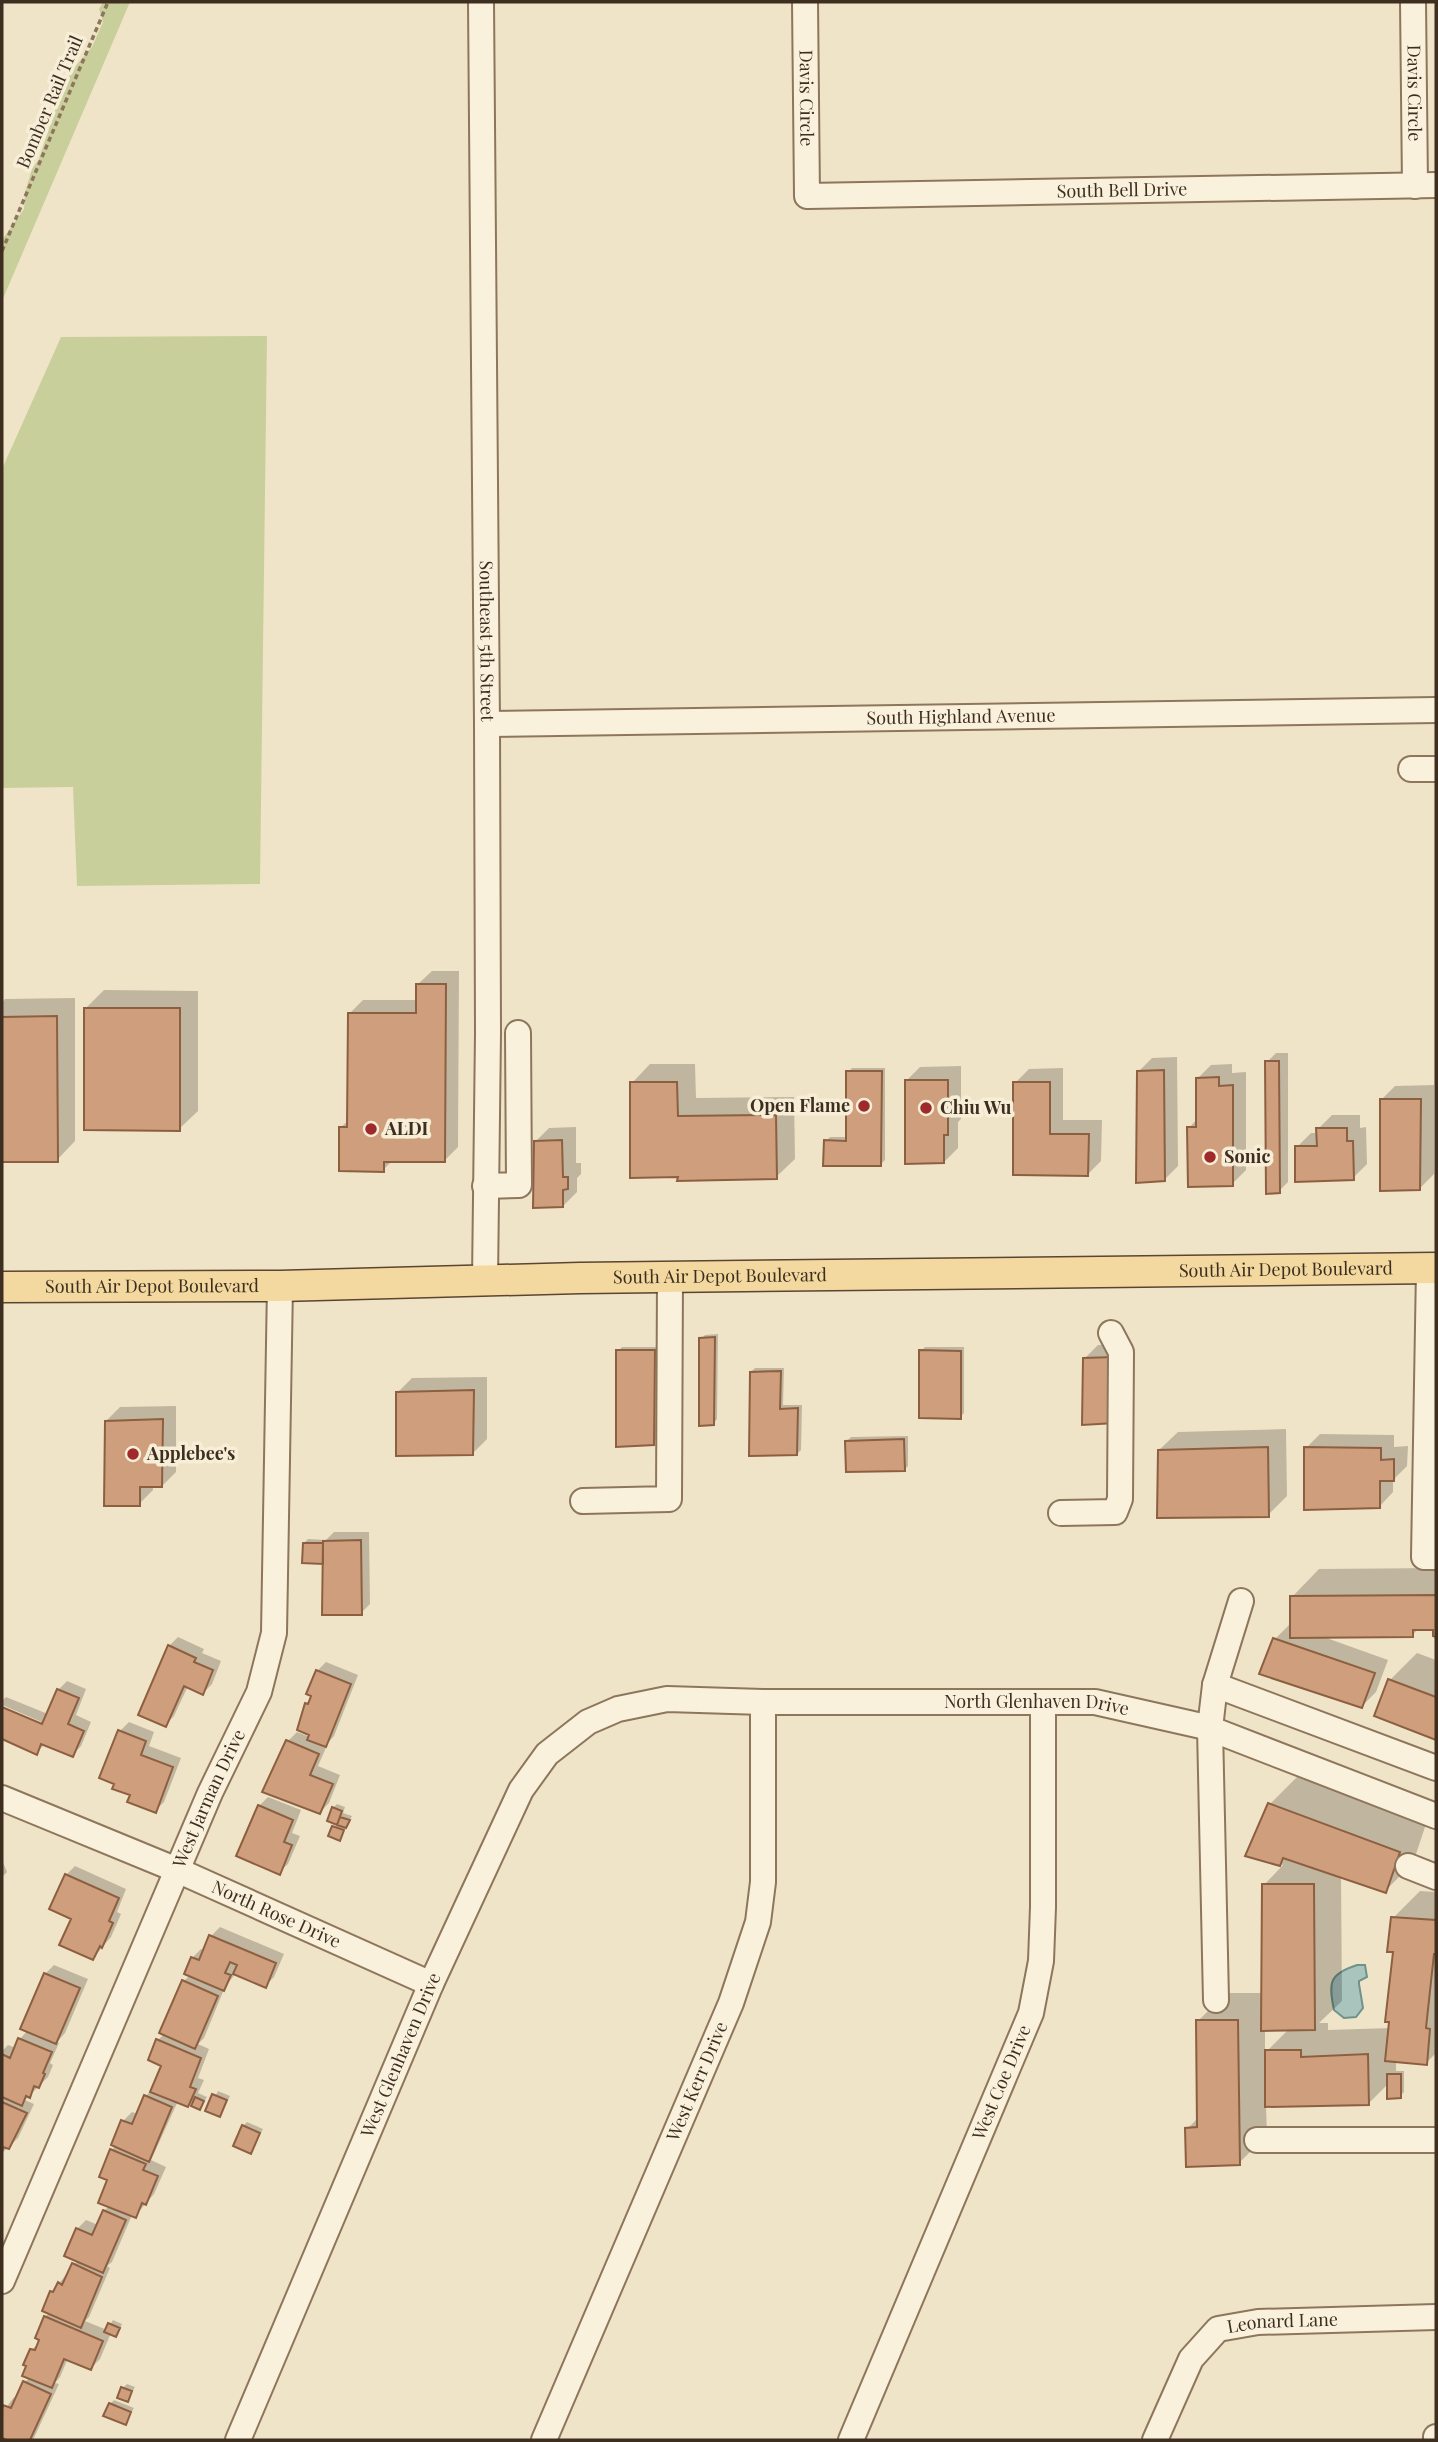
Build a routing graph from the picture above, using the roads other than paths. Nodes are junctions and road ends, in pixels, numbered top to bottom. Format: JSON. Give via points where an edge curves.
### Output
{"nodes":[{"id":1,"x":481,"y":2,"type":"edge"},
{"id":2,"x":805,"y":2,"type":"edge"},
{"id":3,"x":1413,"y":2,"type":"edge"},
{"id":4,"x":1426,"y":186,"type":"edge"},
{"id":5,"x":807,"y":196,"type":"joint"},
{"id":6,"x":1436,"y":710,"type":"edge"},
{"id":7,"x":487,"y":724,"type":"junction"},
{"id":8,"x":1411,"y":769,"type":"dead end"},
{"id":9,"x":1436,"y":769,"type":"edge"},
{"id":10,"x":518,"y":1033,"type":"dead end"},
{"id":11,"x":485,"y":1186,"type":"junction"},
{"id":12,"x":1433,"y":1268,"type":"edge"},
{"id":13,"x":670,"y":1277,"type":"junction"},
{"id":14,"x":485,"y":1280,"type":"junction"},
{"id":15,"x":280,"y":1286,"type":"junction"},
{"id":16,"x":2,"y":1287,"type":"edge"},
{"id":17,"x":1111,"y":1333,"type":"dead end"},
{"id":18,"x":583,"y":1501,"type":"dead end"},
{"id":19,"x":1061,"y":1513,"type":"dead end"},
{"id":20,"x":1436,"y":1557,"type":"edge"},
{"id":21,"x":1241,"y":1601,"type":"dead end"},
{"id":22,"x":1215,"y":1685,"type":"junction"},
{"id":23,"x":763,"y":1702,"type":"junction"},
{"id":24,"x":1043,"y":1702,"type":"junction"},
{"id":25,"x":618,"y":1709,"type":"joint"},
{"id":26,"x":1210,"y":1728,"type":"junction"},
{"id":27,"x":1436,"y":1768,"type":"edge"},
{"id":28,"x":2,"y":1798,"type":"edge"},
{"id":29,"x":1436,"y":1816,"type":"edge"},
{"id":30,"x":1408,"y":1866,"type":"dead end"},
{"id":31,"x":177,"y":1870,"type":"junction"},
{"id":32,"x":1436,"y":1877,"type":"edge"},
{"id":33,"x":431,"y":1984,"type":"junction"},
{"id":34,"x":1216,"y":2000,"type":"dead end"},
{"id":35,"x":1257,"y":2140,"type":"dead end"},
{"id":36,"x":1436,"y":2140,"type":"edge"},
{"id":37,"x":2,"y":2281,"type":"edge"},
{"id":38,"x":1436,"y":2317,"type":"edge"},
{"id":39,"x":238,"y":2440,"type":"edge"},
{"id":40,"x":544,"y":2440,"type":"edge"},
{"id":41,"x":851,"y":2440,"type":"edge"},
{"id":42,"x":1155,"y":2440,"type":"edge"}],
"edges":[{"from":1,"to":7,"type":"street","name":"Southeast 5th Street"},
{"from":2,"to":5,"type":"street","name":"Davis Circle"},
{"from":3,"to":4,"type":"street","name":"Davis Circle"},
{"from":4,"to":5,"type":"street","name":"South Bell Drive"},
{"from":6,"to":7,"type":"street","name":"South Highland Avenue"},
{"from":7,"to":11,"type":"street","name":"Southeast 5th Street"},
{"from":8,"to":9,"type":"street"},
{"from":10,"to":11,"type":"street","via":[[519,1185]]},
{"from":11,"to":14,"type":"street","name":"Southeast 5th Street"},
{"from":12,"to":13,"type":"main road","name":"South Air Depot Boulevard"},
{"from":12,"to":20,"type":"street","via":[[1424,1557]]},
{"from":13,"to":14,"type":"main road","name":"South Air Depot Boulevard"},
{"from":13,"to":18,"type":"street","via":[[669,1499]]},
{"from":14,"to":15,"type":"main road","name":"South Air Depot Boulevard"},
{"from":15,"to":16,"type":"main road","name":"South Air Depot Boulevard"},
{"from":15,"to":31,"type":"street","name":"West Jarman Drive","via":[[274,1633],[259,1692]]},
{"from":17,"to":19,"type":"street","via":[[1121,1352],[1120,1499],[1115,1512]]},
{"from":21,"to":22,"type":"street"},
{"from":22,"to":26,"type":"street"},
{"from":22,"to":27,"type":"street"},
{"from":23,"to":24,"type":"street","name":"North Glenhaven Drive"},
{"from":23,"to":25,"type":"street","name":"North Glenhaven Drive","via":[[667,1699]]},
{"from":23,"to":40,"type":"street","name":"West Kerr Drive","via":[[763,1882],[748,1956]]},
{"from":24,"to":26,"type":"street","name":"North Glenhaven Drive","via":[[1095,1702]]},
{"from":24,"to":41,"type":"street","name":"West Coe Drive","via":[[1041,1961],[1031,2013]]},
{"from":25,"to":33,"type":"street","name":"West Glenhaven Drive","via":[[588,1722],[547,1754],[521,1790]]},
{"from":26,"to":29,"type":"street","name":"North Glenhaven Drive"},
{"from":26,"to":34,"type":"street"},
{"from":28,"to":31,"type":"street","name":"North Rose Drive"},
{"from":30,"to":32,"type":"street"},
{"from":31,"to":33,"type":"street","name":"North Rose Drive"},
{"from":31,"to":37,"type":"street","name":"West Jarman Drive"},
{"from":33,"to":39,"type":"street","name":"West Glenhaven Drive"},
{"from":35,"to":36,"type":"street"},
{"from":38,"to":42,"type":"street","name":"Leonard Lane","via":[[1258,2322],[1218,2329],[1191,2359]]}]}
